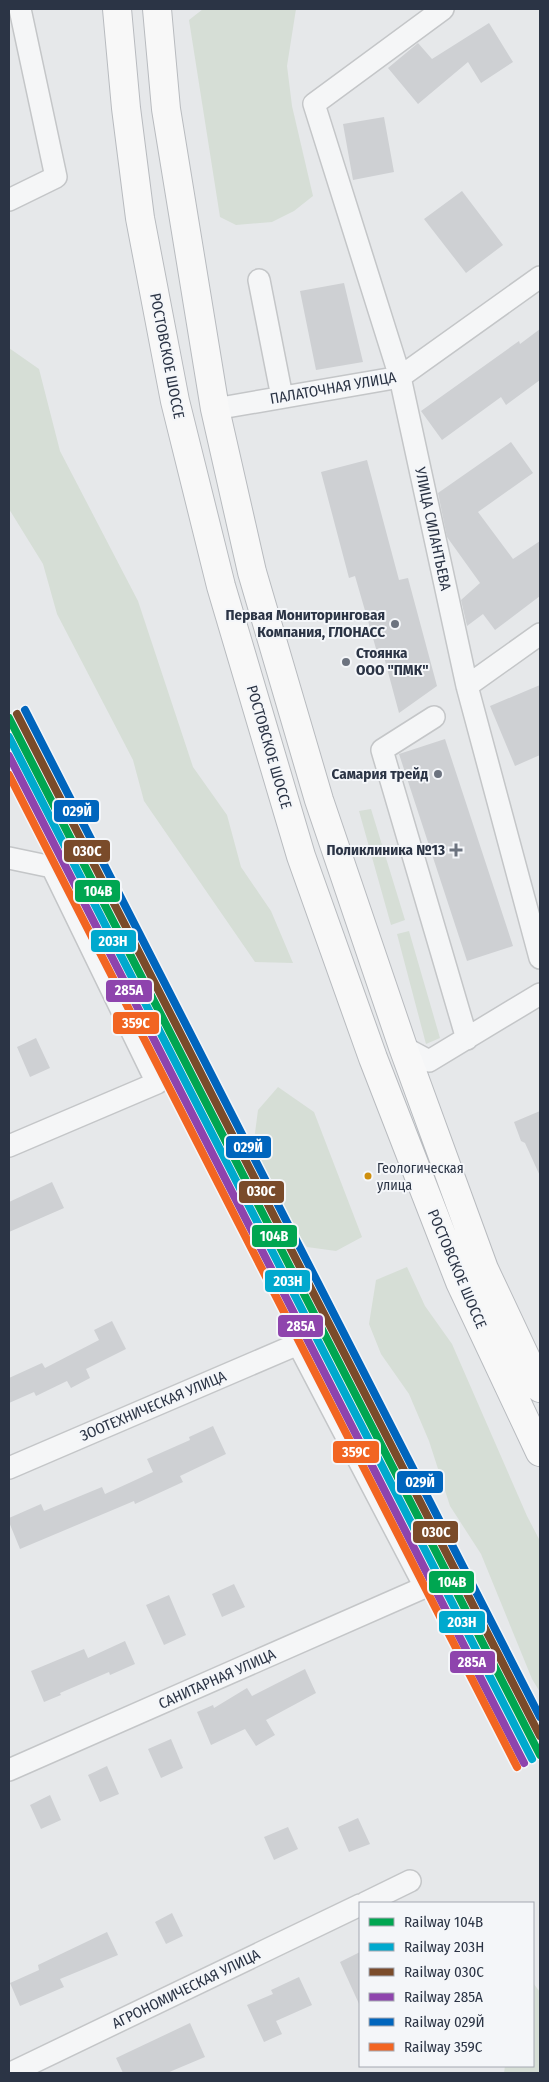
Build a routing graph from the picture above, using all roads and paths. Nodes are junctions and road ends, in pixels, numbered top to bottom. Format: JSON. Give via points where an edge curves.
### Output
{"nodes":[{"id":1,"x":20,"y":9,"type":"edge"},
{"id":2,"x":117,"y":9,"type":"edge"},
{"id":3,"x":157,"y":9,"type":"edge"},
{"id":4,"x":443,"y":9,"type":"edge"},
{"id":5,"x":9,"y":200,"type":"edge"},
{"id":6,"x":540,"y":277,"type":"edge"},
{"id":7,"x":259,"y":280,"type":"dead end"},
{"id":8,"x":400,"y":377,"type":"junction"},
{"id":9,"x":282,"y":398,"type":"junction"},
{"id":10,"x":215,"y":409,"type":"junction"},
{"id":11,"x":540,"y":634,"type":"edge"},
{"id":12,"x":466,"y":686,"type":"junction"},
{"id":13,"x":434,"y":717,"type":"dead end"},
{"id":14,"x":9,"y":858,"type":"edge"},
{"id":15,"x":540,"y":958,"type":"edge"},
{"id":16,"x":540,"y":994,"type":"edge"},
{"id":17,"x":467,"y":1039,"type":"junction"},
{"id":18,"x":403,"y":1047,"type":"junction"},
{"id":19,"x":9,"y":1146,"type":"edge"},
{"id":20,"x":540,"y":1388,"type":"edge"},
{"id":21,"x":540,"y":1452,"type":"edge"},
{"id":22,"x":9,"y":1468,"type":"edge"},
{"id":23,"x":425,"y":1587,"type":"joint"},
{"id":24,"x":9,"y":1770,"type":"edge"},
{"id":25,"x":410,"y":1881,"type":"dead end"},
{"id":26,"x":367,"y":1902,"type":"edge"},
{"id":27,"x":359,"y":1905,"type":"edge"},
{"id":28,"x":11,"y":2073,"type":"edge"}],
"edges":[{"from":1,"to":5,"type":"street","via":[[56,177]]},
{"from":2,"to":21,"type":"highway","name":"РОСТОВСКОЕ ШОССЕ","via":[[139,209],[175,401],[221,586],[301,856],[373,1058],[460,1282]]},
{"from":3,"to":10,"type":"highway","name":"РОСТОВСКОЕ ШОССЕ","via":[[166,109]]},
{"from":4,"to":8,"type":"street","name":"УЛИЦА СИЛАНТЬЕВА","via":[[314,104]]},
{"from":6,"to":8,"type":"street","name":"ПАЛАТОЧНАЯ УЛИЦА"},
{"from":7,"to":9,"type":"street"},
{"from":8,"to":9,"type":"street","name":"ПАЛАТОЧНАЯ УЛИЦА"},
{"from":8,"to":12,"type":"street","name":"УЛИЦА СИЛАНТЬЕВА"},
{"from":9,"to":10,"type":"street","name":"ПАЛАТОЧНАЯ УЛИЦА"},
{"from":10,"to":18,"type":"highway","name":"РОСТОВСКОЕ ШОССЕ","via":[[252,572],[319,800]]},
{"from":11,"to":12,"type":"street"},
{"from":12,"to":15,"type":"street","name":"УЛИЦА СИЛАНТЬЕВА"},
{"from":13,"to":17,"type":"street","via":[[382,750]]},
{"from":14,"to":19,"type":"street","via":[[52,867],[157,1083]]},
{"from":16,"to":17,"type":"street"},
{"from":17,"to":18,"type":"street","via":[[430,1060]]},
{"from":18,"to":20,"type":"highway","name":"РОСТОВСКОЕ ШОССЕ","via":[[484,1268]]},
{"from":22,"to":23,"type":"street","name":"ЗООТЕХНИЧЕСКАЯ УЛИЦА","via":[[298,1344]]},
{"from":23,"to":24,"type":"street","name":"САНИТАРНАЯ УЛИЦА"},
{"from":25,"to":26,"type":"street"},
{"from":27,"to":28,"type":"street","name":"АГРОНОМИЧЕСКАЯ УЛИЦА"}]}
